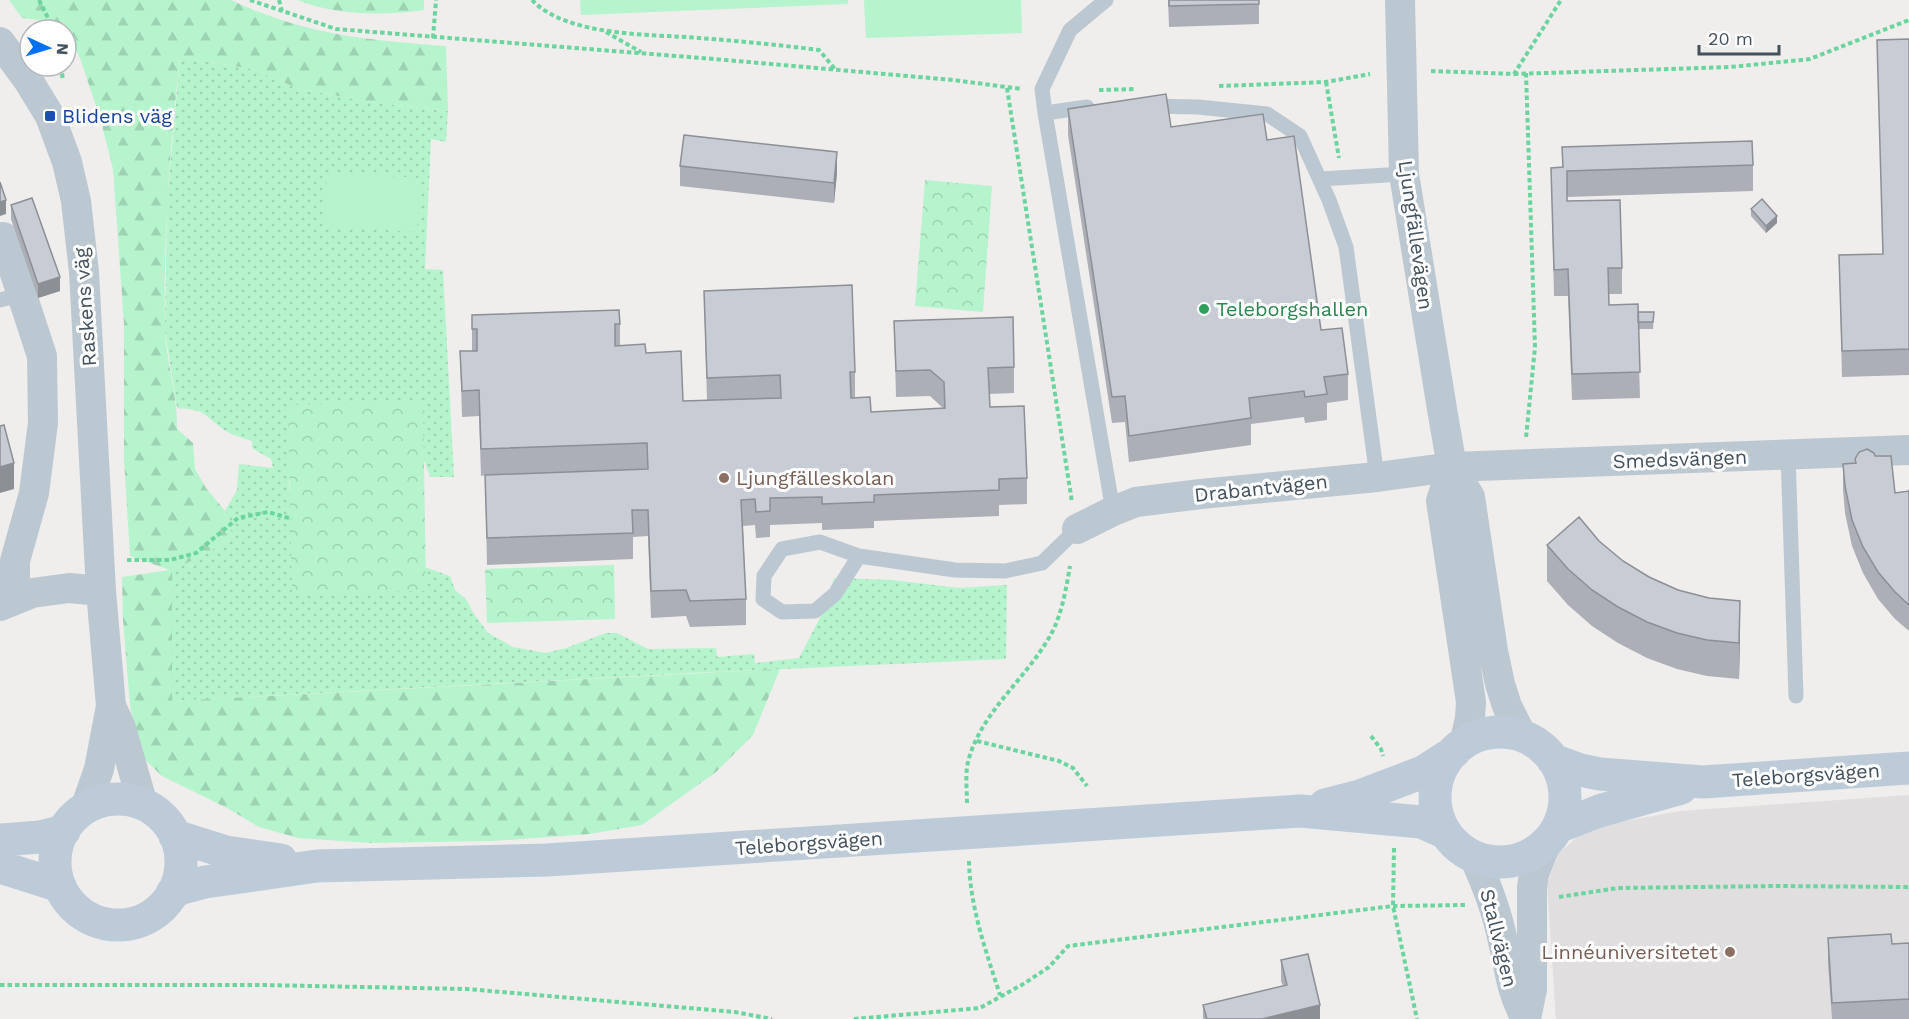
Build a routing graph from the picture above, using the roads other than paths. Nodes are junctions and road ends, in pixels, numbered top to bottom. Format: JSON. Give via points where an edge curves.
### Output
{"nodes":[{"id":1,"x":1106,"y":0,"type":"edge"},
{"id":2,"x":1400,"y":0,"type":"edge"},
{"id":3,"x":0,"y":42,"type":"edge"},
{"id":4,"x":1097,"y":106,"type":"edge"},
{"id":5,"x":1131,"y":106,"type":"edge"},
{"id":6,"x":1045,"y":113,"type":"junction"},
{"id":7,"x":1404,"y":174,"type":"junction"},
{"id":8,"x":1320,"y":179,"type":"junction"},
{"id":9,"x":2,"y":238,"type":"edge"},
{"id":10,"x":11,"y":297,"type":"edge"},
{"id":11,"x":1909,"y":450,"type":"edge"},
{"id":12,"x":1788,"y":454,"type":"junction"},
{"id":13,"x":1452,"y":467,"type":"junction"},
{"id":14,"x":1377,"y":477,"type":"junction"},
{"id":15,"x":1113,"y":511,"type":"junction"},
{"id":16,"x":1077,"y":529,"type":"joint"},
{"id":17,"x":859,"y":556,"type":"junction"},
{"id":18,"x":100,"y":577,"type":"junction"},
{"id":19,"x":8,"y":603,"type":"edge"},
{"id":20,"x":1796,"y":696,"type":"dead end"},
{"id":21,"x":111,"y":706,"type":"junction"},
{"id":22,"x":1522,"y":736,"type":"junction"},
{"id":23,"x":1459,"y":748,"type":"junction"},
{"id":24,"x":1553,"y":760,"type":"junction"},
{"id":25,"x":1909,"y":768,"type":"edge"},
{"id":26,"x":1703,"y":782,"type":"junction"},
{"id":27,"x":143,"y":805,"type":"junction"},
{"id":28,"x":1300,"y":811,"type":"junction"},
{"id":29,"x":74,"y":820,"type":"junction"},
{"id":30,"x":1446,"y":833,"type":"junction"},
{"id":31,"x":1552,"y":835,"type":"junction"},
{"id":32,"x":175,"y":836,"type":"junction"},
{"id":33,"x":0,"y":840,"type":"edge"},
{"id":34,"x":1474,"y":857,"type":"junction"},
{"id":35,"x":317,"y":866,"type":"junction"},
{"id":36,"x":0,"y":867,"type":"edge"},
{"id":37,"x":60,"y":886,"type":"junction"},
{"id":38,"x":172,"y":893,"type":"junction"},
{"id":39,"x":1521,"y":1019,"type":"edge"},
{"id":40,"x":1526,"y":1019,"type":"edge"}],
"edges":[{"from":1,"to":6,"type":"lane","via":[[1070,30],[1042,89]]},
{"from":2,"to":7,"type":"street","name":"Ljungfällevägen"},
{"from":3,"to":18,"type":"street","name":"Raskens väg","via":[[50,116],[76,201],[84,272]]},
{"from":4,"to":6,"type":"lane"},
{"from":5,"to":8,"type":"lane","via":[[1267,114],[1300,136]]},
{"from":6,"to":15,"type":"lane"},
{"from":7,"to":8,"type":"lane"},
{"from":7,"to":13,"type":"street","name":"Ljungfällevägen"},
{"from":8,"to":14,"type":"lane","via":[[1346,247]]},
{"from":9,"to":10,"type":"street"},
{"from":10,"to":19,"type":"street","via":[[42,356],[43,423],[34,493]]},
{"from":11,"to":12,"type":"street","name":"Smedsvängen"},
{"from":12,"to":13,"type":"street","name":"Smedsvängen"},
{"from":12,"to":20,"type":"lane"},
{"from":13,"to":14,"type":"street","name":"Drabantvägen"},
{"from":13,"to":22,"type":"street","name":"Ljungfällevägen","via":[[1470,496],[1500,684]]},
{"from":13,"to":23,"type":"street","name":"Ljungfällevägen","via":[[1442,501],[1471,702],[1470,718]]},
{"from":14,"to":15,"type":"street","name":"Drabantvägen","via":[[1190,495],[1136,502]]},
{"from":15,"to":16,"type":"street","name":"Drabantvägen"},
{"from":16,"to":17,"type":"lane","via":[[1042,563],[1005,571],[955,570]]},
{"from":17,"to":17,"type":"lane","via":[[835,594],[815,610],[782,612],[764,599],[764,576],[782,549],[820,542]]},
{"from":18,"to":19,"type":"street","via":[[69,588],[32,593]]},
{"from":18,"to":21,"type":"street","name":"Raskens väg"},
{"from":21,"to":27,"type":"street","name":"Raskens väg"},
{"from":21,"to":29,"type":"street","name":"Raskens väg","via":[[99,769]]},
{"from":22,"to":23,"type":"main road","via":[[1489,734]]},
{"from":22,"to":24,"type":"main road"},
{"from":23,"to":28,"type":"main road","name":"Teleborgsvägen","via":[[1423,772],[1393,784]]},
{"from":23,"to":30,"type":"main road","via":[[1442,769],[1436,791],[1437,813]]},
{"from":24,"to":26,"type":"main road","name":"Teleborgsvägen","via":[[1600,774]]},
{"from":24,"to":31,"type":"main road","via":[[1562,778],[1564,808]]},
{"from":25,"to":26,"type":"main road","name":"Teleborgsvägen"},
{"from":26,"to":31,"type":"main road","name":"Teleborgsvägen","via":[[1599,811]]},
{"from":27,"to":29,"type":"main road","via":[[128,800],[99,803]]},
{"from":27,"to":32,"type":"main road","via":[[162,818]]},
{"from":28,"to":30,"type":"main road","name":"Teleborgsvägen","via":[[1421,822]]},
{"from":28,"to":35,"type":"main road","name":"Teleborgsvägen","via":[[547,860]]},
{"from":29,"to":33,"type":"main road","via":[[40,837]]},
{"from":29,"to":37,"type":"main road","via":[[56,858]]},
{"from":30,"to":34,"type":"main road"},
{"from":31,"to":34,"type":"main road","via":[[1530,855],[1511,861]]},
{"from":31,"to":40,"type":"street","name":"Stallvägen","via":[[1534,874],[1532,989]]},
{"from":32,"to":35,"type":"main road","name":"Teleborgsvägen","via":[[226,852]]},
{"from":32,"to":38,"type":"main road","via":[[180,865]]},
{"from":34,"to":40,"type":"street","name":"Stallvägen","via":[[1502,935],[1513,994]]},
{"from":35,"to":38,"type":"main road","name":"Teleborgsvägen","via":[[205,882]]},
{"from":36,"to":37,"type":"main road"},
{"from":37,"to":38,"type":"main road","via":[[81,913],[114,925],[147,918]]},
{"from":39,"to":40,"type":"lane"}]}
